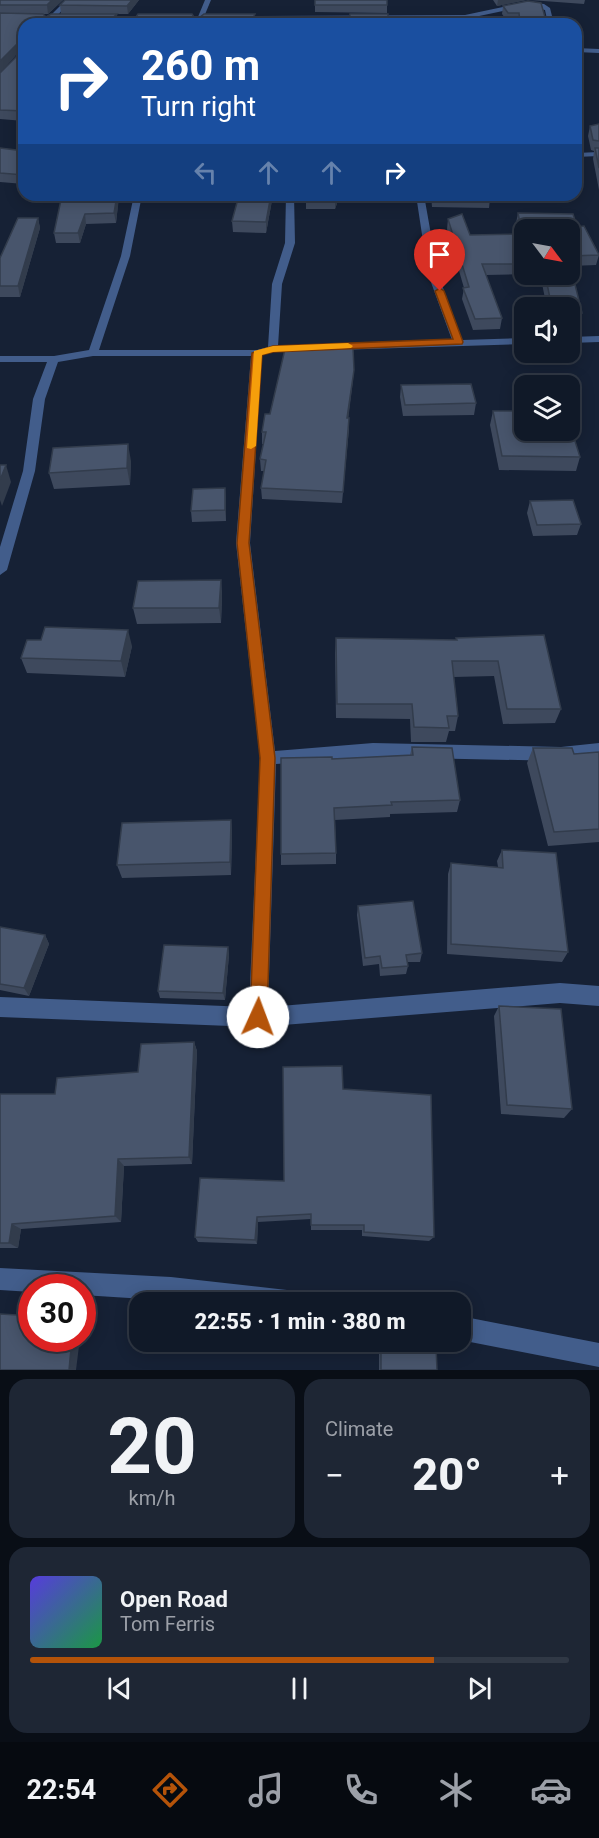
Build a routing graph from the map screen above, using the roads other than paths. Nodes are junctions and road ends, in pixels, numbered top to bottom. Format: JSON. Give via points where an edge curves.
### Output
{"nodes":[{"id":1,"x":69,"y":0,"type":"edge"},
{"id":2,"x":208,"y":0,"type":"edge"},
{"id":3,"x":430,"y":12,"type":"junction"},
{"id":4,"x":42,"y":17,"type":"edge"},
{"id":5,"x":52,"y":17,"type":"junction"},
{"id":6,"x":64,"y":17,"type":"edge"},
{"id":7,"x":200,"y":18,"type":"edge"},
{"id":8,"x":351,"y":18,"type":"edge"},
{"id":9,"x":428,"y":18,"type":"edge"},
{"id":10,"x":550,"y":18,"type":"edge"},
{"id":11,"x":582,"y":50,"type":"edge"},
{"id":12,"x":599,"y":51,"type":"edge"},
{"id":13,"x":599,"y":154,"type":"edge"},
{"id":14,"x":582,"y":155,"type":"edge"},
{"id":15,"x":137,"y":201,"type":"edge"},
{"id":16,"x":290,"y":201,"type":"edge"},
{"id":17,"x":421,"y":201,"type":"edge"},
{"id":18,"x":599,"y":339,"type":"edge"},
{"id":19,"x":514,"y":340,"type":"edge"},
{"id":20,"x":580,"y":340,"type":"edge"},
{"id":21,"x":458,"y":342,"type":"junction"},
{"id":22,"x":265,"y":351,"type":"junction"},
{"id":23,"x":93,"y":354,"type":"junction"},
{"id":24,"x":0,"y":359,"type":"edge"},
{"id":25,"x":54,"y":359,"type":"junction"},
{"id":26,"x":0,"y":570,"type":"edge"},
{"id":27,"x":599,"y":750,"type":"edge"},
{"id":28,"x":268,"y":758,"type":"junction"},
{"id":29,"x":599,"y":996,"type":"edge"},
{"id":30,"x":0,"y":1007,"type":"edge"},
{"id":31,"x":258,"y":1017,"type":"junction"},
{"id":32,"x":0,"y":1279,"type":"edge"},
{"id":33,"x":204,"y":1292,"type":"edge"},
{"id":34,"x":471,"y":1330,"type":"edge"},
{"id":35,"x":599,"y":1355,"type":"edge"}],
"edges":[{"from":1,"to":5,"type":"street"},
{"from":2,"to":7,"type":"street"},
{"from":3,"to":8,"type":"street"},
{"from":3,"to":9,"type":"street"},
{"from":3,"to":10,"type":"street","via":[[465,17],[527,4],[544,6]]},
{"from":4,"to":5,"type":"street"},
{"from":5,"to":6,"type":"street"},
{"from":11,"to":12,"type":"street"},
{"from":13,"to":14,"type":"street"},
{"from":15,"to":23,"type":"street","via":[[125,258]]},
{"from":16,"to":22,"type":"street","via":[[290,243],[277,284]]},
{"from":17,"to":21,"type":"street","via":[[433,274]]},
{"from":18,"to":20,"type":"street"},
{"from":19,"to":21,"type":"street"},
{"from":21,"to":22,"type":"street"},
{"from":22,"to":23,"type":"street"},
{"from":22,"to":28,"type":"street","via":[[243,543]]},
{"from":23,"to":25,"type":"street"},
{"from":24,"to":25,"type":"street"},
{"from":25,"to":26,"type":"street","via":[[39,399],[29,471]]},
{"from":27,"to":28,"type":"street","via":[[373,750]]},
{"from":28,"to":31,"type":"street"},
{"from":29,"to":31,"type":"street","via":[[560,993]]},
{"from":30,"to":31,"type":"street"},
{"from":32,"to":33,"type":"street"},
{"from":34,"to":35,"type":"street"}]}
